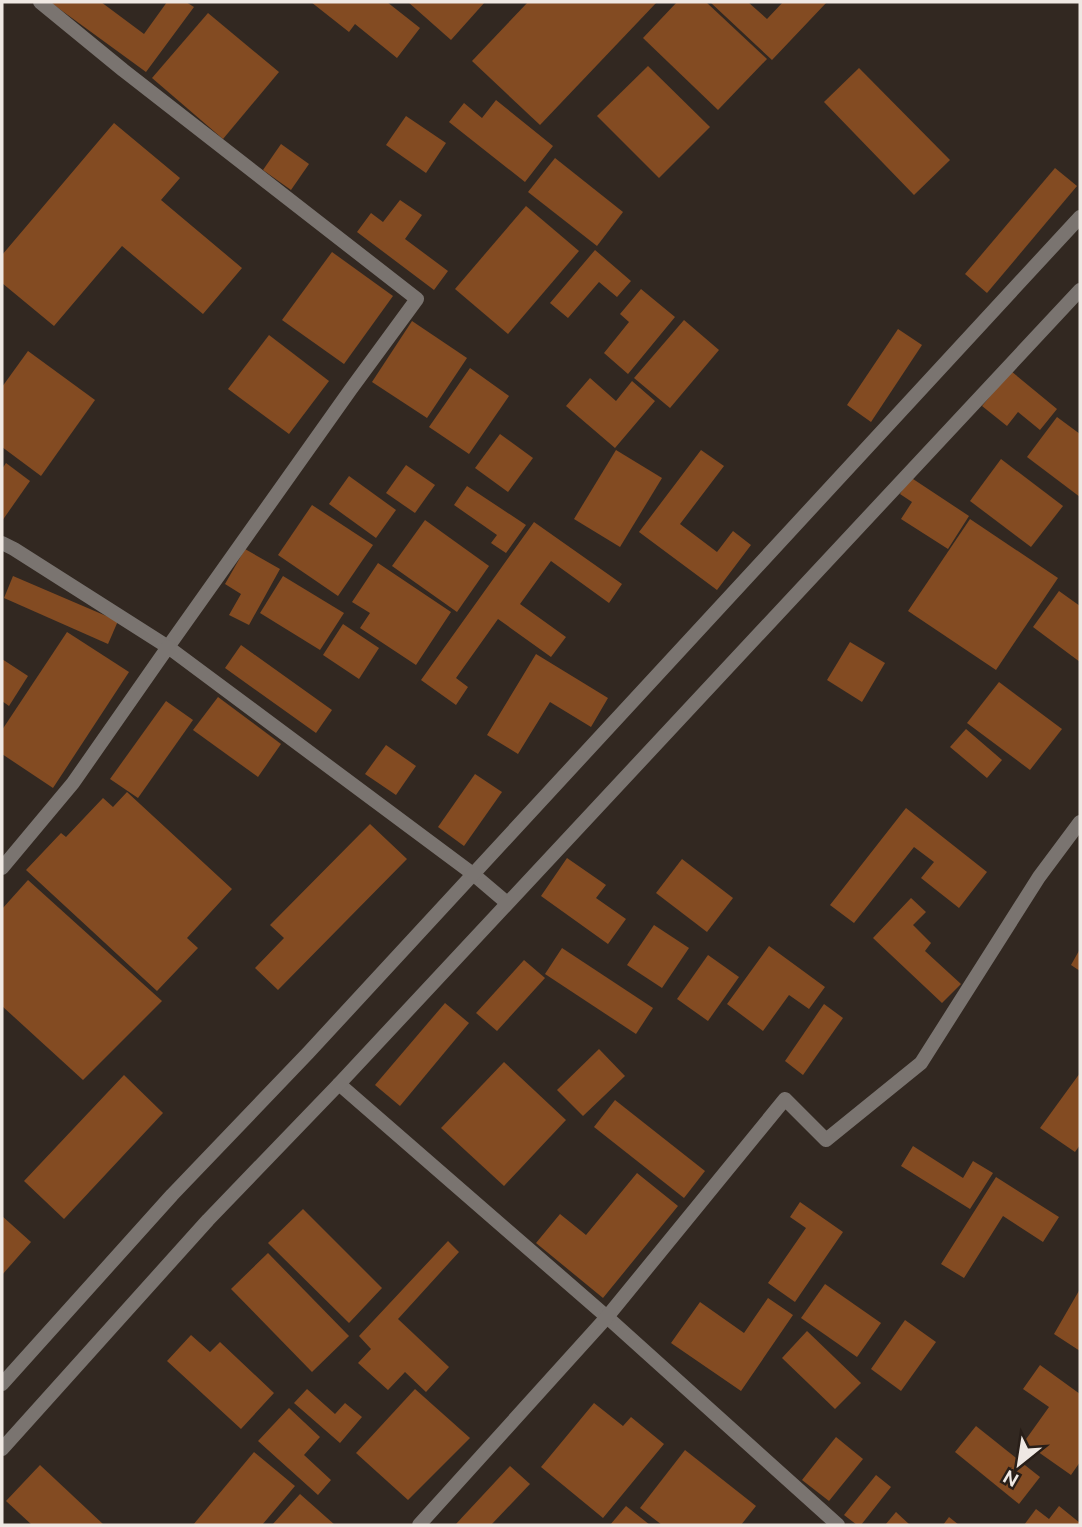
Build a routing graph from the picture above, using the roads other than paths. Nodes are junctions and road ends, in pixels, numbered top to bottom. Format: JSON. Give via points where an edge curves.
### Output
{"nodes":[{"id":1,"x":40,"y":2,"type":"edge"},
{"id":2,"x":1080,"y":216,"type":"edge"},
{"id":3,"x":1080,"y":289,"type":"edge"},
{"id":4,"x":2,"y":543,"type":"edge"},
{"id":5,"x":168,"y":647,"type":"junction"},
{"id":6,"x":1080,"y":822,"type":"edge"},
{"id":7,"x":2,"y":868,"type":"edge"},
{"id":8,"x":473,"y":874,"type":"junction"},
{"id":9,"x":508,"y":903,"type":"junction"},
{"id":10,"x":339,"y":1084,"type":"junction"},
{"id":11,"x":607,"y":1317,"type":"junction"},
{"id":12,"x":2,"y":1384,"type":"edge"},
{"id":13,"x":2,"y":1449,"type":"edge"},
{"id":14,"x":831,"y":1523,"type":"edge"},
{"id":15,"x":419,"y":1525,"type":"edge"}],
"edges":[{"from":1,"to":5,"type":"street","via":[[417,299]]},
{"from":2,"to":8,"type":"street"},
{"from":3,"to":9,"type":"street"},
{"from":4,"to":5,"type":"street"},
{"from":5,"to":7,"type":"street","via":[[73,783]]},
{"from":5,"to":8,"type":"street"},
{"from":6,"to":11,"type":"street","via":[[921,1063],[826,1140],[785,1100]]},
{"from":8,"to":9,"type":"street"},
{"from":8,"to":12,"type":"street"},
{"from":9,"to":10,"type":"street"},
{"from":10,"to":11,"type":"street"},
{"from":10,"to":13,"type":"street","via":[[208,1220]]},
{"from":11,"to":14,"type":"street"},
{"from":11,"to":15,"type":"street"}]}
